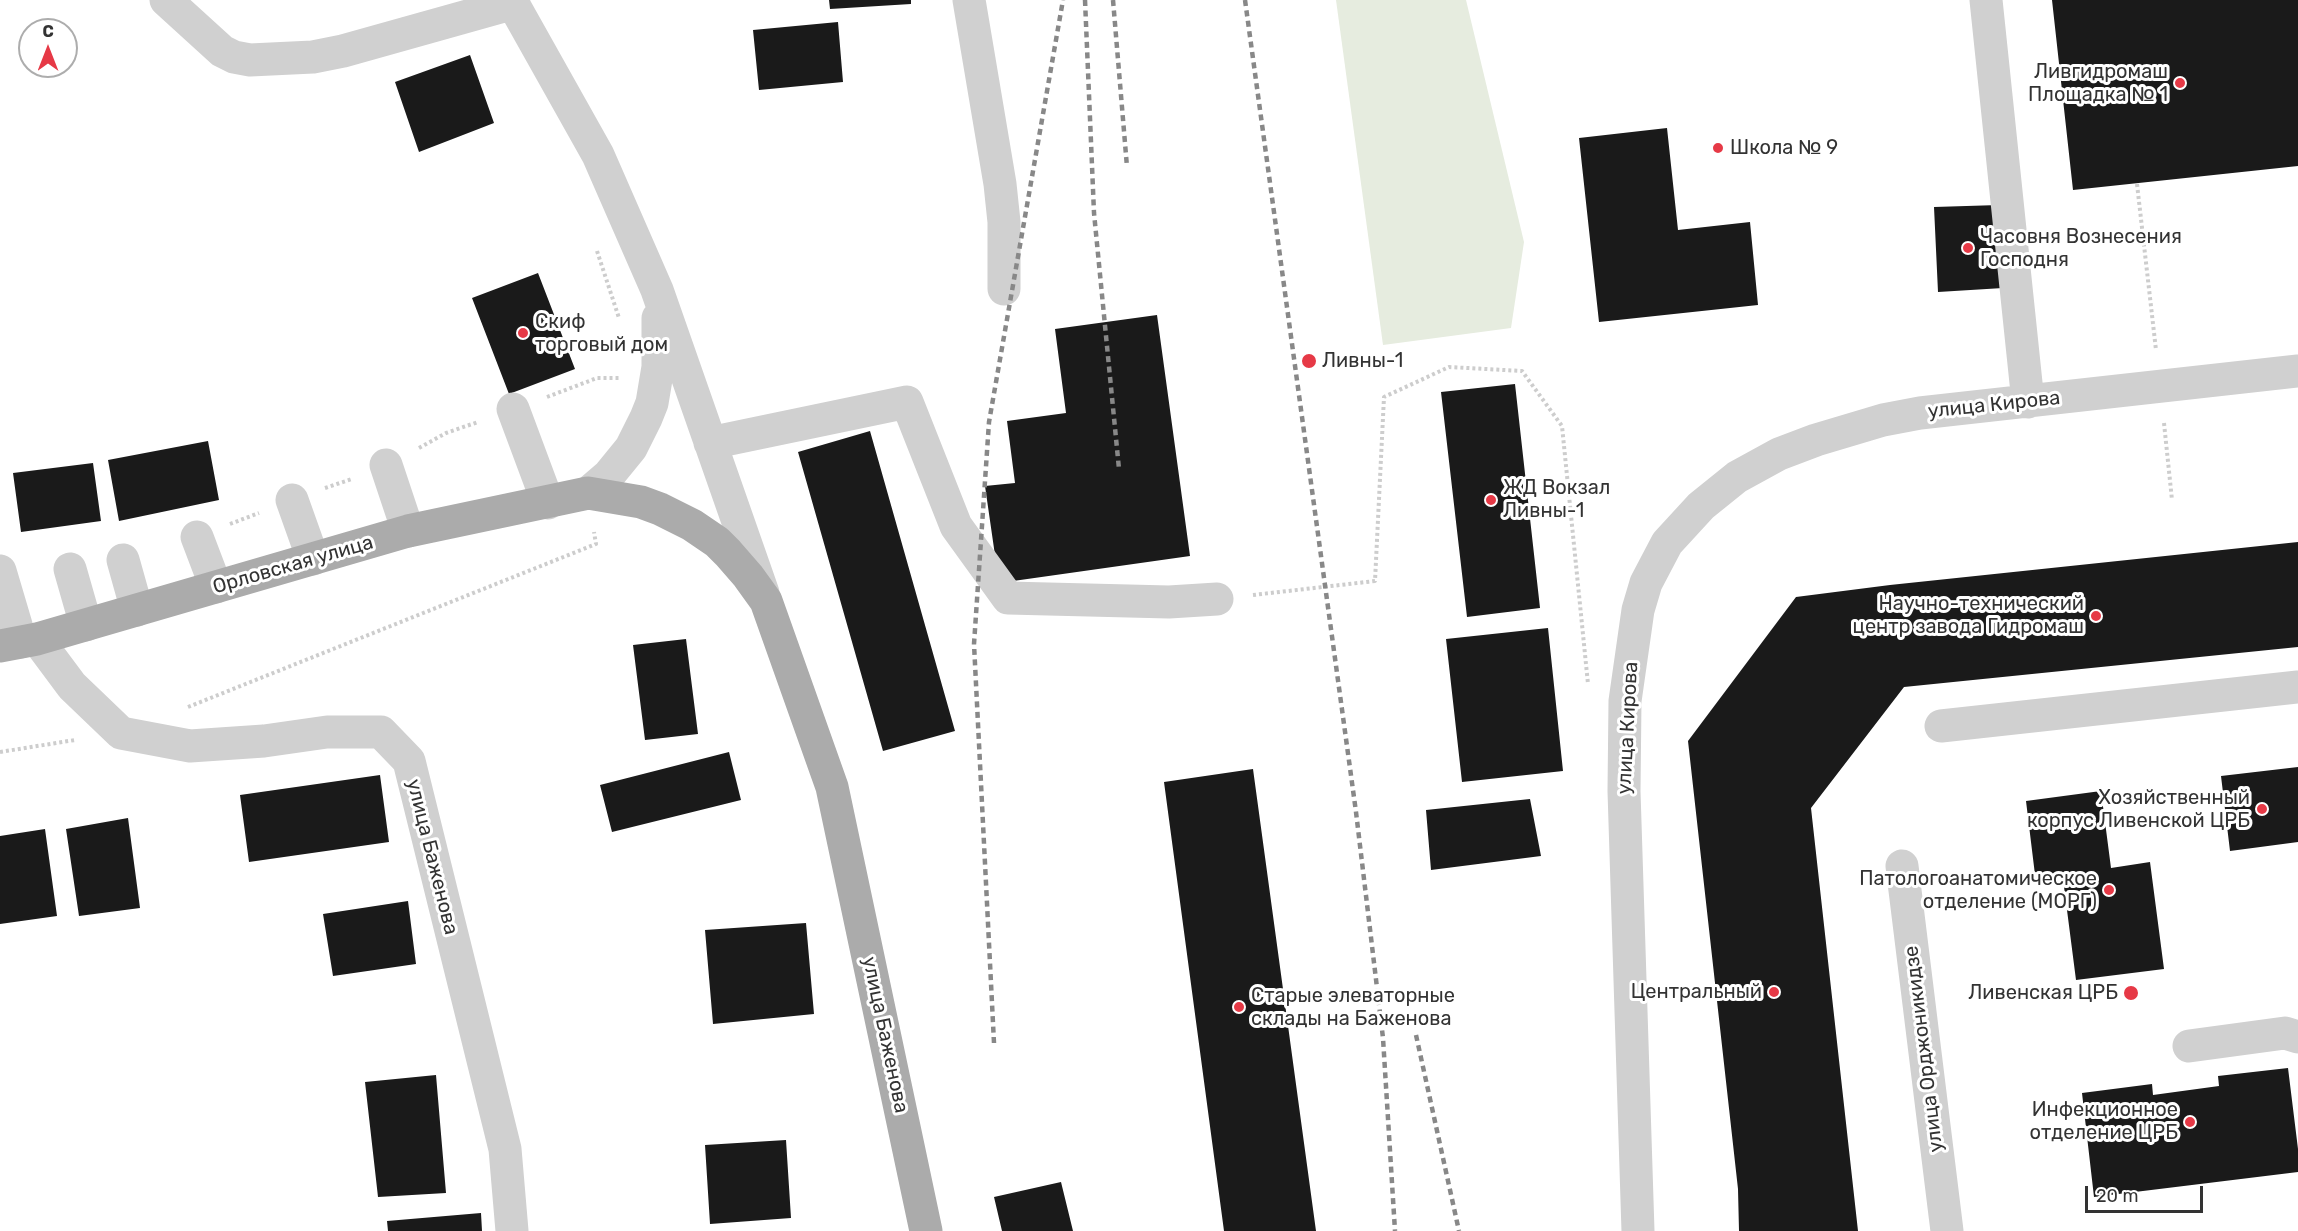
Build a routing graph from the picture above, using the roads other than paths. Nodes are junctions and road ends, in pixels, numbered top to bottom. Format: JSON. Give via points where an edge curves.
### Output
{"nodes":[{"id":1,"x":166,"y":0,"type":"edge"},
{"id":2,"x":969,"y":0,"type":"edge"},
{"id":3,"x":1986,"y":0,"type":"edge"},
{"id":4,"x":513,"y":2,"type":"edge"},
{"id":5,"x":1004,"y":289,"type":"dead end"},
{"id":6,"x":657,"y":290,"type":"junction"},
{"id":7,"x":2298,"y":371,"type":"edge"},
{"id":8,"x":2028,"y":402,"type":"junction"},
{"id":9,"x":513,"y":410,"type":"road end"},
{"id":10,"x":710,"y":443,"type":"junction"},
{"id":11,"x":386,"y":465,"type":"road end"},
{"id":12,"x":588,"y":493,"type":"junction"},
{"id":13,"x":292,"y":500,"type":"road end"},
{"id":14,"x":548,"y":503,"type":"junction"},
{"id":15,"x":408,"y":531,"type":"junction"},
{"id":16,"x":197,"y":537,"type":"road end"},
{"id":17,"x":313,"y":559,"type":"junction"},
{"id":18,"x":123,"y":560,"type":"dead end"},
{"id":19,"x":70,"y":569,"type":"dead end"},
{"id":20,"x":0,"y":571,"type":"edge"},
{"id":21,"x":216,"y":587,"type":"junction"},
{"id":22,"x":1217,"y":599,"type":"road end"},
{"id":23,"x":766,"y":601,"type":"junction"},
{"id":24,"x":137,"y":610,"type":"junction"},
{"id":25,"x":86,"y":625,"type":"junction"},
{"id":26,"x":19,"y":642,"type":"edge"},
{"id":27,"x":2298,"y":687,"type":"edge"},
{"id":28,"x":1941,"y":726,"type":"dead end"},
{"id":29,"x":1902,"y":866,"type":"dead end"},
{"id":30,"x":2298,"y":1038,"type":"edge"},
{"id":31,"x":2189,"y":1046,"type":"dead end"},
{"id":32,"x":512,"y":1231,"type":"edge"},
{"id":33,"x":926,"y":1231,"type":"edge"},
{"id":34,"x":1638,"y":1231,"type":"edge"},
{"id":35,"x":1947,"y":1231,"type":"edge"}],
"edges":[{"from":1,"to":4,"type":"street","via":[[222,51],[250,60],[343,51]]},
{"from":2,"to":5,"type":"street","via":[[1000,184]]},
{"from":3,"to":8,"type":"street"},
{"from":4,"to":6,"type":"street","via":[[598,155]]},
{"from":6,"to":10,"type":"street"},
{"from":6,"to":12,"type":"street","via":[[658,367],[652,403],[631,448]]},
{"from":7,"to":8,"type":"street","name":"улица Кирова"},
{"from":8,"to":34,"type":"street","name":"улица Кирова","via":[[1883,420],[1779,454],[1737,477],[1701,506],[1667,543],[1650,575],[1638,610],[1625,701],[1624,791]]},
{"from":9,"to":14,"type":"street"},
{"from":10,"to":22,"type":"street","via":[[907,402],[956,526],[1008,598],[1169,602]]},
{"from":10,"to":23,"type":"street"},
{"from":11,"to":15,"type":"street"},
{"from":12,"to":14,"type":"main road","name":"Орловская улица"},
{"from":12,"to":23,"type":"main road","name":"улица Баженова","via":[[640,502],[692,525],[728,553]]},
{"from":13,"to":17,"type":"street"},
{"from":14,"to":15,"type":"main road","name":"Орловская улица"},
{"from":15,"to":17,"type":"main road","name":"Орловская улица"},
{"from":16,"to":21,"type":"street"},
{"from":17,"to":21,"type":"main road","name":"Орловская улица"},
{"from":18,"to":24,"type":"street"},
{"from":19,"to":25,"type":"street"},
{"from":20,"to":26,"type":"street"},
{"from":21,"to":24,"type":"main road","name":"Орловская улица"},
{"from":23,"to":33,"type":"main road","name":"улица Баженова","via":[[832,787]]},
{"from":24,"to":25,"type":"main road","name":"Орловская улица"},
{"from":25,"to":26,"type":"main road","name":"Орловская улица"},
{"from":26,"to":32,"type":"street","name":"улица Баженова","via":[[121,733],[190,746],[327,732],[381,732],[409,761],[505,1149]]},
{"from":27,"to":28,"type":"street"},
{"from":29,"to":35,"type":"street","name":"улица Орджоникидзе"},
{"from":30,"to":31,"type":"street","via":[[2285,1033]]}]}
